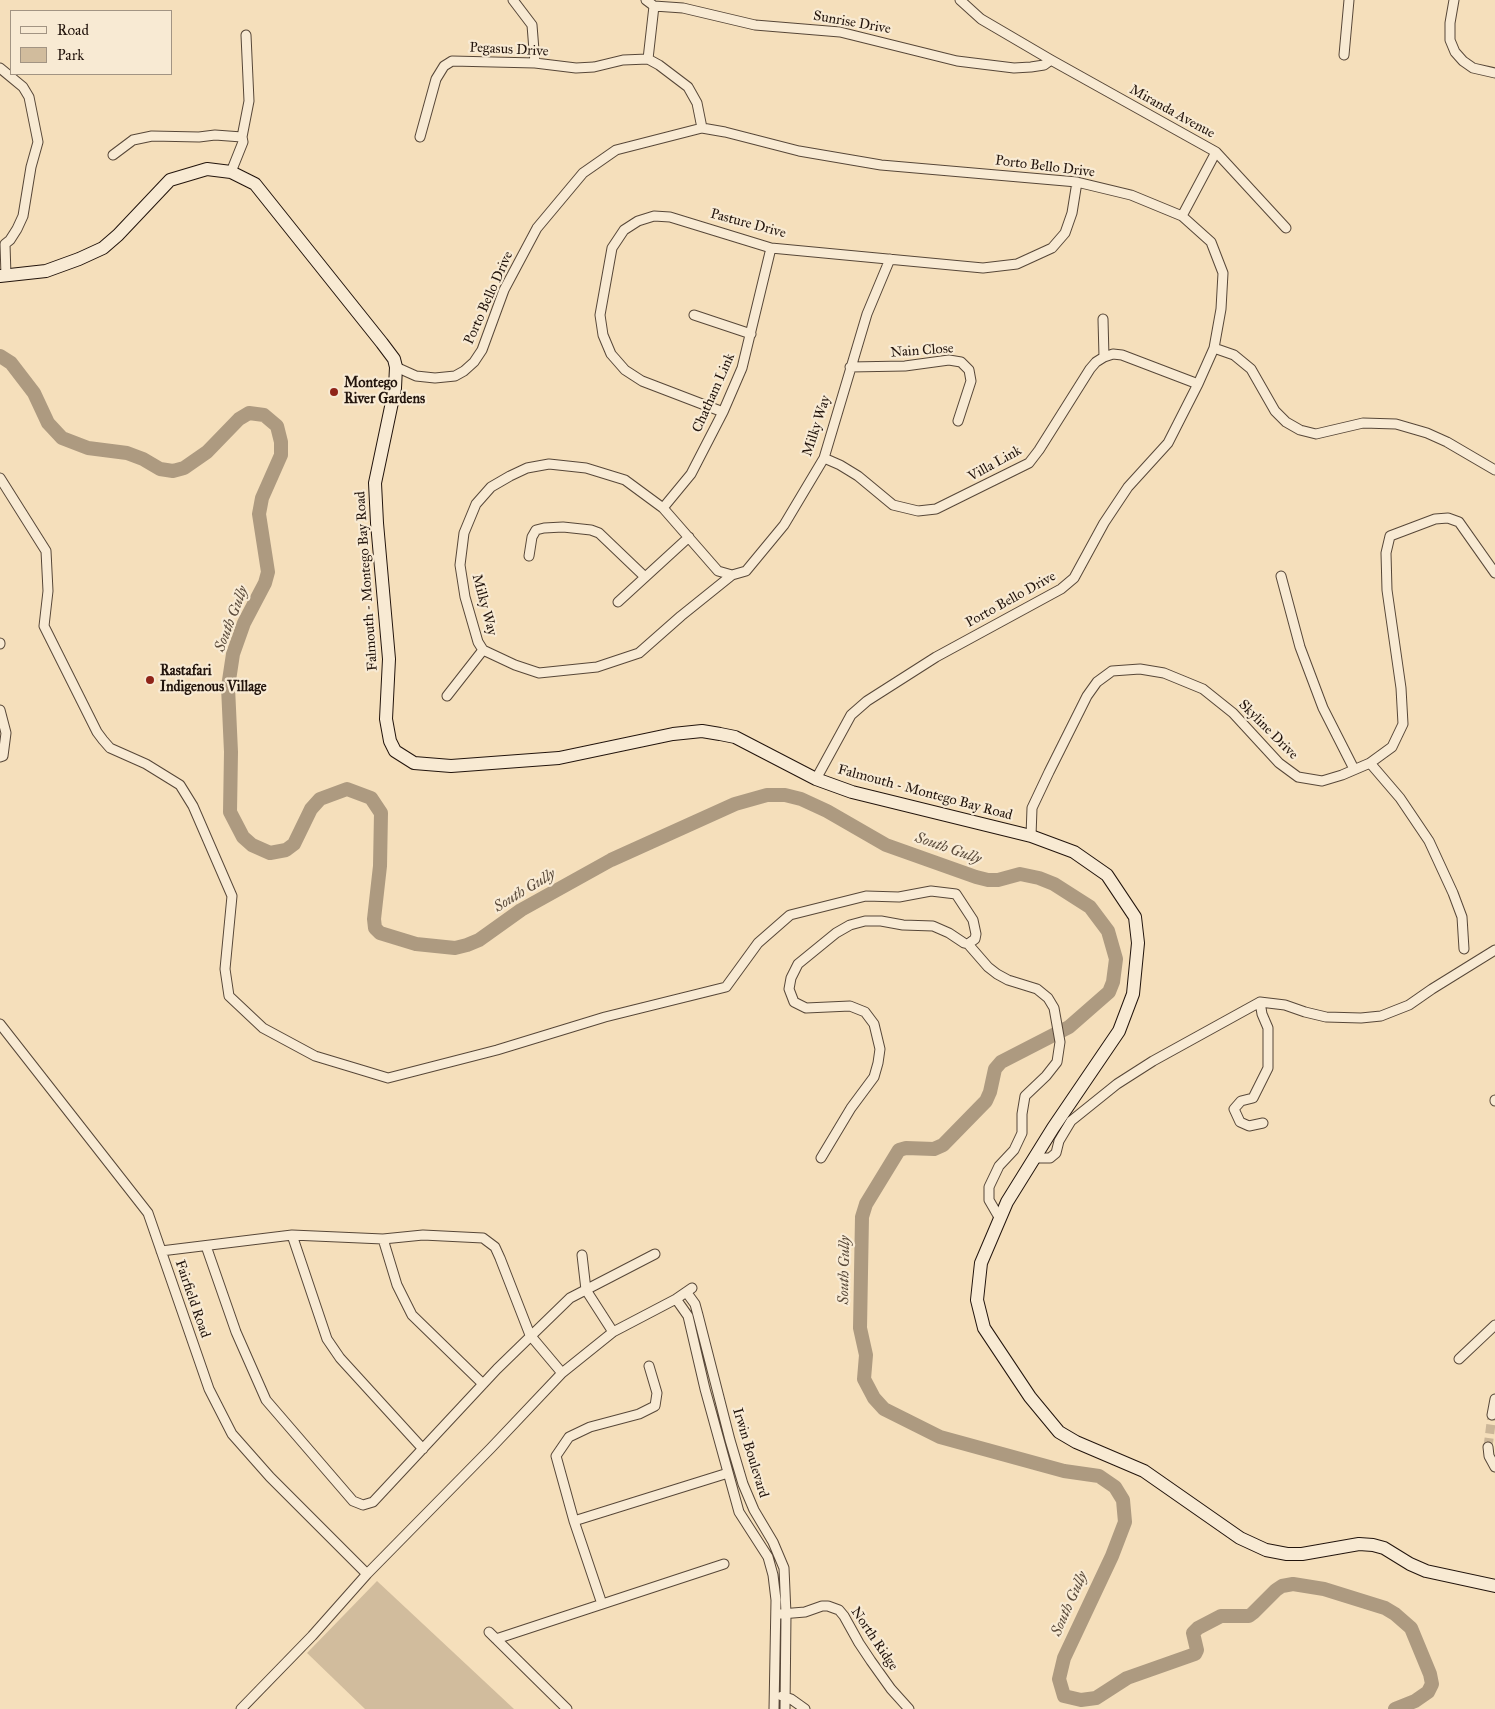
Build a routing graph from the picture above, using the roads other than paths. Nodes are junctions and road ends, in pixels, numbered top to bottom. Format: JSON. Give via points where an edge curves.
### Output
{"nodes":[{"id":1,"x":512,"y":0,"type":"edge"},
{"id":2,"x":646,"y":0,"type":"edge"},
{"id":3,"x":960,"y":0,"type":"edge"},
{"id":4,"x":1349,"y":0,"type":"edge"},
{"id":5,"x":1454,"y":0,"type":"edge"},
{"id":6,"x":654,"y":6,"type":"junction"},
{"id":7,"x":246,"y":35,"type":"dead end"},
{"id":8,"x":1344,"y":55,"type":"dead end"},
{"id":9,"x":648,"y":60,"type":"junction"},
{"id":10,"x":1051,"y":60,"type":"junction"},
{"id":11,"x":535,"y":64,"type":"junction"},
{"id":12,"x":0,"y":68,"type":"edge"},
{"id":13,"x":1495,"y":73,"type":"edge"},
{"id":14,"x":702,"y":128,"type":"junction"},
{"id":15,"x":242,"y":136,"type":"junction"},
{"id":16,"x":420,"y":137,"type":"dead end"},
{"id":17,"x":1216,"y":152,"type":"junction"},
{"id":18,"x":113,"y":155,"type":"dead end"},
{"id":19,"x":231,"y":172,"type":"junction"},
{"id":20,"x":1077,"y":182,"type":"junction"},
{"id":21,"x":1182,"y":216,"type":"junction"},
{"id":22,"x":1286,"y":228,"type":"dead end"},
{"id":23,"x":771,"y":248,"type":"junction"},
{"id":24,"x":890,"y":260,"type":"junction"},
{"id":25,"x":3,"y":276,"type":"edge"},
{"id":26,"x":694,"y":315,"type":"dead end"},
{"id":27,"x":1103,"y":319,"type":"dead end"},
{"id":28,"x":751,"y":334,"type":"junction"},
{"id":29,"x":1214,"y":348,"type":"junction"},
{"id":30,"x":1104,"y":357,"type":"junction"},
{"id":31,"x":396,"y":367,"type":"junction"},
{"id":32,"x":850,"y":367,"type":"junction"},
{"id":33,"x":1198,"y":384,"type":"junction"},
{"id":34,"x":723,"y":412,"type":"junction"},
{"id":35,"x":958,"y":421,"type":"dead end"},
{"id":36,"x":824,"y":458,"type":"junction"},
{"id":37,"x":1495,"y":470,"type":"edge"},
{"id":38,"x":0,"y":478,"type":"edge"},
{"id":39,"x":663,"y":508,"type":"junction"},
{"id":40,"x":689,"y":538,"type":"junction"},
{"id":41,"x":529,"y":556,"type":"dead end"},
{"id":42,"x":1495,"y":573,"type":"edge"},
{"id":43,"x":732,"y":575,"type":"junction"},
{"id":44,"x":1281,"y":576,"type":"dead end"},
{"id":45,"x":645,"y":577,"type":"junction"},
{"id":46,"x":618,"y":602,"type":"dead end"},
{"id":47,"x":483,"y":650,"type":"junction"},
{"id":48,"x":447,"y":696,"type":"dead end"},
{"id":49,"x":0,"y":710,"type":"edge"},
{"id":50,"x":0,"y":757,"type":"edge"},
{"id":51,"x":1370,"y":763,"type":"junction"},
{"id":52,"x":1354,"y":769,"type":"junction"},
{"id":53,"x":816,"y":779,"type":"junction"},
{"id":54,"x":1031,"y":836,"type":"junction"},
{"id":55,"x":968,"y":944,"type":"junction"},
{"id":56,"x":1464,"y":949,"type":"dead end"},
{"id":57,"x":1495,"y":950,"type":"edge"},
{"id":58,"x":1260,"y":1002,"type":"junction"},
{"id":59,"x":0,"y":1024,"type":"edge"},
{"id":60,"x":1263,"y":1123,"type":"dead end"},
{"id":61,"x":822,"y":1158,"type":"dead end"},
{"id":62,"x":1034,"y":1158,"type":"junction"},
{"id":63,"x":1000,"y":1219,"type":"junction"},
{"id":64,"x":292,"y":1235,"type":"junction"},
{"id":65,"x":383,"y":1239,"type":"junction"},
{"id":66,"x":206,"y":1246,"type":"junction"},
{"id":67,"x":161,"y":1251,"type":"junction"},
{"id":68,"x":655,"y":1254,"type":"dead end"},
{"id":69,"x":582,"y":1255,"type":"dead end"},
{"id":70,"x":586,"y":1290,"type":"junction"},
{"id":71,"x":676,"y":1299,"type":"junction"},
{"id":72,"x":1495,"y":1324,"type":"edge"},
{"id":73,"x":613,"y":1332,"type":"junction"},
{"id":74,"x":530,"y":1335,"type":"junction"},
{"id":75,"x":1459,"y":1359,"type":"dead end"},
{"id":76,"x":649,"y":1366,"type":"dead end"},
{"id":77,"x":562,"y":1373,"type":"junction"},
{"id":78,"x":483,"y":1384,"type":"junction"},
{"id":79,"x":716,"y":1386,"type":"junction"},
{"id":80,"x":705,"y":1389,"type":"junction"},
{"id":81,"x":1495,"y":1399,"type":"edge"},
{"id":82,"x":1492,"y":1416,"type":"dead end"},
{"id":83,"x":1488,"y":1447,"type":"tunnel mouth"},
{"id":84,"x":423,"y":1449,"type":"junction"},
{"id":85,"x":1495,"y":1467,"type":"edge"},
{"id":86,"x":728,"y":1473,"type":"junction"},
{"id":87,"x":743,"y":1484,"type":"junction"},
{"id":88,"x":732,"y":1488,"type":"junction"},
{"id":89,"x":574,"y":1521,"type":"junction"},
{"id":90,"x":766,"y":1533,"type":"junction"},
{"id":91,"x":756,"y":1538,"type":"junction"},
{"id":92,"x":724,"y":1564,"type":"dead end"},
{"id":93,"x":367,"y":1574,"type":"junction"},
{"id":94,"x":1495,"y":1586,"type":"edge"},
{"id":95,"x":602,"y":1604,"type":"junction"},
{"id":96,"x":776,"y":1614,"type":"junction"},
{"id":97,"x":786,"y":1614,"type":"junction"},
{"id":98,"x":774,"y":1696,"type":"junction"},
{"id":99,"x":785,"y":1696,"type":"junction"},
{"id":100,"x":241,"y":1709,"type":"edge"},
{"id":101,"x":568,"y":1709,"type":"edge"},
{"id":102,"x":774,"y":1709,"type":"edge"},
{"id":103,"x":785,"y":1709,"type":"edge"},
{"id":104,"x":805,"y":1709,"type":"edge"},
{"id":105,"x":909,"y":1709,"type":"edge"}],
"edges":[{"from":1,"to":11,"type":"street","via":[[532,25]]},
{"from":2,"to":6,"type":"street"},
{"from":3,"to":10,"type":"street","via":[[981,18]]},
{"from":4,"to":8,"type":"street"},
{"from":5,"to":13,"type":"street","via":[[1450,40],[1455,52],[1473,68]]},
{"from":6,"to":9,"type":"street"},
{"from":6,"to":10,"type":"street","name":"Sunrise Drive","via":[[683,8],[755,25],[840,32],[957,61],[1014,68],[1037,66]]},
{"from":7,"to":15,"type":"street","via":[[250,101]]},
{"from":9,"to":11,"type":"street","name":"Pegasus Drive","via":[[623,60],[576,68]]},
{"from":9,"to":14,"type":"street","via":[[688,87],[697,103]]},
{"from":10,"to":17,"type":"street","name":"Miranda Avenue"},
{"from":11,"to":16,"type":"street","name":"Pegasus Drive","via":[[452,61],[444,66],[436,79]]},
{"from":12,"to":25,"type":"street","via":[[23,87],[29,97],[38,142],[23,216],[5,244]]},
{"from":14,"to":20,"type":"street","name":"Porto Bello Drive","via":[[799,151],[881,165]]},
{"from":14,"to":31,"type":"street","name":"Porto Bello Drive","via":[[616,150],[583,173],[537,228],[504,290],[482,350],[464,371],[455,376],[435,378],[416,376]]},
{"from":15,"to":18,"type":"street","via":[[152,136],[133,140]]},
{"from":15,"to":19,"type":"street","via":[[243,142]]},
{"from":17,"to":21,"type":"street"},
{"from":17,"to":22,"type":"street","name":"Miranda Avenue"},
{"from":19,"to":25,"type":"main road","via":[[207,169],[170,180],[102,248],[46,271]]},
{"from":19,"to":31,"type":"main road","via":[[255,184],[382,343]]},
{"from":20,"to":21,"type":"street","name":"Porto Bello Drive","via":[[1131,195]]},
{"from":20,"to":24,"type":"street","name":"Pasture Drive","via":[[1065,233],[1052,248],[1017,264],[983,268]]},
{"from":21,"to":29,"type":"street","name":"Porto Bello Drive","via":[[1211,242],[1223,273]]},
{"from":23,"to":24,"type":"street","name":"Pasture Drive"},
{"from":23,"to":28,"type":"street","name":"Chatham Link"},
{"from":23,"to":34,"type":"street","name":"Pasture Drive","via":[[670,217],[654,216],[624,230],[612,248],[600,315],[603,335],[611,354],[625,370],[642,381]]},
{"from":24,"to":32,"type":"street","name":"Milky Way","via":[[867,314]]},
{"from":26,"to":28,"type":"street"},
{"from":27,"to":30,"type":"street"},
{"from":28,"to":34,"type":"street","name":"Chatham Link","via":[[742,368]]},
{"from":29,"to":33,"type":"street","name":"Porto Bello Drive"},
{"from":29,"to":37,"type":"street","via":[[1234,355],[1251,369],[1275,411],[1300,430],[1316,434],[1363,423],[1396,424],[1447,442]]},
{"from":30,"to":33,"type":"street","via":[[1122,355]]},
{"from":30,"to":36,"type":"street","name":"Villa Link","via":[[1090,369],[1029,463],[936,509],[918,511],[893,505],[858,476]]},
{"from":31,"to":53,"type":"main road","name":"Falmouth - Montego Bay Road","via":[[395,388],[376,484],[389,658],[386,719],[390,741],[396,751],[414,763],[451,766],[560,758],[702,731],[735,737]]},
{"from":32,"to":35,"type":"street","name":"Nain Close","via":[[905,366],[949,360],[961,362],[969,370],[971,381]]},
{"from":32,"to":36,"type":"street","name":"Milky Way"},
{"from":33,"to":53,"type":"street","name":"Porto Bello Drive","via":[[1168,443],[1128,487],[1074,578],[1061,589],[936,657],[867,701],[851,715]]},
{"from":34,"to":39,"type":"street","name":"Chatham Link","via":[[691,474]]},
{"from":36,"to":43,"type":"street","name":"Milky Way","via":[[784,525],[751,566]]},
{"from":38,"to":55,"type":"street","via":[[46,551],[48,591],[44,626],[103,740],[110,748],[146,764],[180,785],[193,806],[232,896],[225,969],[229,996],[263,1028],[315,1056],[388,1078],[497,1050],[605,1017],[726,988],[758,943],[790,915],[866,896],[899,897],[931,891],[956,894],[973,920],[975,939]]},
{"from":39,"to":40,"type":"street","name":"Milky Way"},
{"from":39,"to":47,"type":"street","name":"Milky Way","via":[[625,480],[586,468],[550,464],[527,468],[491,487],[476,504],[464,533],[460,565],[465,596]]},
{"from":40,"to":43,"type":"street","name":"Milky Way","via":[[718,571]]},
{"from":40,"to":45,"type":"street"},
{"from":41,"to":45,"type":"street","via":[[536,530],[563,527],[591,530],[599,533]]},
{"from":42,"to":51,"type":"street","name":"Skyline Drive","via":[[1460,522],[1448,518],[1435,519],[1390,536],[1386,553],[1387,590],[1403,724],[1392,747]]},
{"from":43,"to":47,"type":"street","name":"Milky Way","via":[[639,653],[597,667],[539,673]]},
{"from":44,"to":52,"type":"street","via":[[1300,647],[1323,708]]},
{"from":45,"to":46,"type":"street"},
{"from":47,"to":48,"type":"street"},
{"from":49,"to":50,"type":"street","via":[[6,732]]},
{"from":51,"to":52,"type":"street","name":"Skyline Drive"},
{"from":51,"to":56,"type":"street","via":[[1400,798],[1429,841],[1462,917]]},
{"from":52,"to":54,"type":"street","name":"Skyline Drive","via":[[1322,780],[1298,777],[1279,764],[1233,713],[1202,689],[1164,673],[1140,669],[1112,671],[1097,682],[1087,696],[1049,772],[1032,808]]},
{"from":53,"to":54,"type":"main road","name":"Falmouth - Montego Bay Road","via":[[852,792]]},
{"from":54,"to":62,"type":"main road","name":"Falmouth - Montego Bay Road","via":[[1074,852],[1107,875],[1135,917],[1138,943],[1133,994],[1119,1031]]},
{"from":55,"to":61,"type":"street","via":[[933,926],[865,921],[850,924],[798,964],[789,989],[794,1002],[806,1008],[850,1006],[866,1012],[874,1024],[880,1049],[874,1077],[851,1108]]},
{"from":55,"to":63,"type":"street","via":[[997,974],[1037,989],[1048,998],[1054,1008],[1060,1042],[1058,1062],[1024,1096],[1022,1133],[989,1186],[989,1200]]},
{"from":57,"to":58,"type":"street","via":[[1409,1005],[1381,1016],[1326,1017],[1285,1005]]},
{"from":58,"to":60,"type":"street","via":[[1268,1028],[1268,1068],[1253,1098],[1241,1101],[1234,1110],[1240,1122],[1249,1126]]},
{"from":58,"to":62,"type":"street","via":[[1118,1084],[1071,1121],[1056,1153],[1050,1158]]},
{"from":59,"to":67,"type":"street","name":"Fairfield Road","via":[[148,1213]]},
{"from":62,"to":63,"type":"main road","name":"Falmouth - Montego Bay Road"},
{"from":63,"to":94,"type":"main road","name":"Falmouth - Montego Bay Road","via":[[981,1264],[976,1300],[984,1328],[1030,1397],[1059,1432],[1144,1471],[1240,1538],[1266,1550],[1302,1554],[1359,1544],[1372,1545],[1384,1548],[1426,1571]]},
{"from":64,"to":65,"type":"street"},
{"from":64,"to":66,"type":"street"},
{"from":64,"to":84,"type":"street","via":[[327,1340]]},
{"from":65,"to":74,"type":"street","via":[[422,1235],[483,1238],[495,1247]]},
{"from":65,"to":78,"type":"street","via":[[397,1285],[412,1315]]},
{"from":66,"to":67,"type":"street"},
{"from":66,"to":84,"type":"street","via":[[236,1332],[266,1400],[353,1501],[363,1505],[373,1502]]},
{"from":67,"to":93,"type":"street","name":"Fairfield Road","via":[[209,1389],[232,1434]]},
{"from":68,"to":70,"type":"street"},
{"from":69,"to":70,"type":"street"},
{"from":70,"to":73,"type":"street"},
{"from":70,"to":74,"type":"street","via":[[570,1298]]},
{"from":71,"to":73,"type":"street"},
{"from":71,"to":79,"type":"street","name":"Irwin Boulevard","via":[[689,1290]]},
{"from":71,"to":80,"type":"street","name":"Irwin Boulevard","via":[[688,1316]]},
{"from":72,"to":75,"type":"street"},
{"from":73,"to":77,"type":"street"},
{"from":74,"to":77,"type":"street"},
{"from":74,"to":78,"type":"street"},
{"from":76,"to":89,"type":"street","via":[[657,1393],[655,1406],[569,1437],[556,1456]]},
{"from":77,"to":93,"type":"street"},
{"from":78,"to":84,"type":"street"},
{"from":79,"to":80,"type":"street"},
{"from":79,"to":87,"type":"street","name":"Irwin Boulevard"},
{"from":80,"to":86,"type":"street","name":"Irwin Boulevard"},
{"from":81,"to":82,"type":"street"},
{"from":83,"to":85,"type":"street"},
{"from":86,"to":88,"type":"street","name":"Irwin Boulevard"},
{"from":86,"to":89,"type":"street"},
{"from":87,"to":88,"type":"street"},
{"from":87,"to":90,"type":"street","name":"Irwin Boulevard"},
{"from":88,"to":91,"type":"street","name":"Irwin Boulevard","via":[[740,1512]]},
{"from":89,"to":95,"type":"street"},
{"from":90,"to":91,"type":"street"},
{"from":90,"to":97,"type":"street","name":"Irwin Boulevard","via":[[784,1568]]},
{"from":91,"to":96,"type":"street","name":"Irwin Boulevard","via":[[774,1575]]},
{"from":92,"to":95,"type":"street"},
{"from":93,"to":100,"type":"street"},
{"from":95,"to":101,"type":"street","via":[[493,1635]]},
{"from":96,"to":97,"type":"street","name":"North Ridge"},
{"from":96,"to":98,"type":"street","name":"Irwin Boulevard"},
{"from":97,"to":99,"type":"street","name":"Irwin Boulevard"},
{"from":97,"to":105,"type":"street","name":"North Ridge","via":[[822,1606],[839,1610],[871,1661]]},
{"from":98,"to":99,"type":"street"},
{"from":98,"to":102,"type":"street","name":"Irwin Boulevard"},
{"from":99,"to":103,"type":"street","name":"Irwin Boulevard"},
{"from":99,"to":104,"type":"street"}]}
